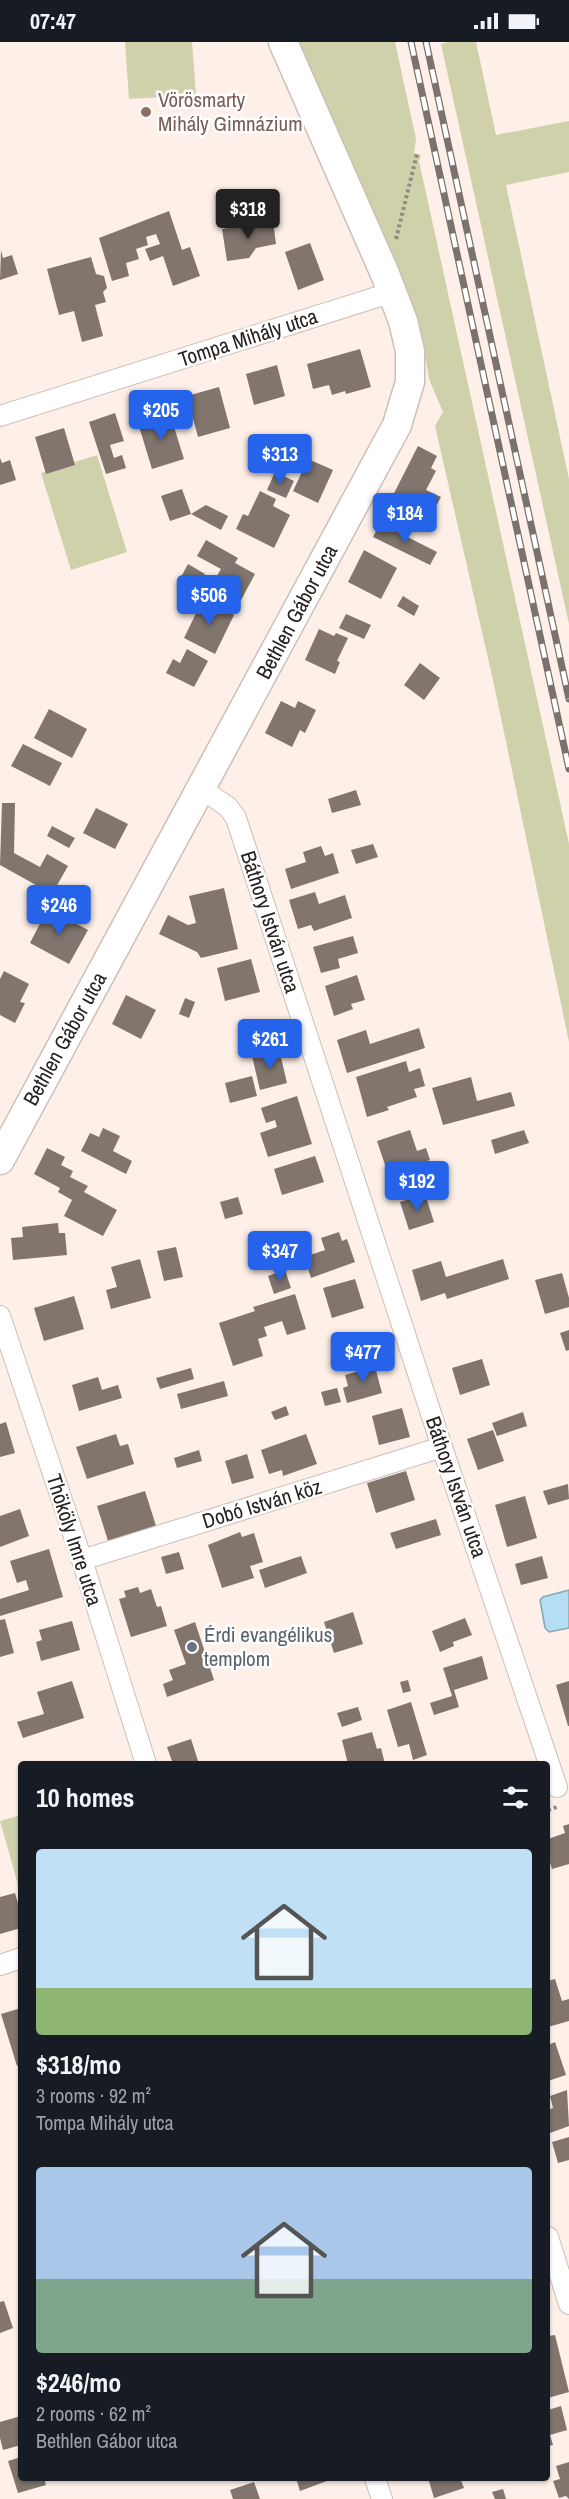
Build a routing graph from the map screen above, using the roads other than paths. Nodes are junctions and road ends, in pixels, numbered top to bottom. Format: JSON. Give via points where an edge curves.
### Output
{"nodes":[{"id":1,"x":283,"y":42,"type":"edge"},
{"id":2,"x":393,"y":292,"type":"junction"},
{"id":3,"x":0,"y":416,"type":"edge"},
{"id":4,"x":202,"y":789,"type":"junction"},
{"id":5,"x":0,"y":1160,"type":"edge"},
{"id":6,"x":0,"y":1316,"type":"edge"},
{"id":7,"x":442,"y":1447,"type":"junction"},
{"id":8,"x":82,"y":1560,"type":"junction"},
{"id":9,"x":145,"y":1761,"type":"edge"},
{"id":10,"x":549,"y":1761,"type":"edge"},
{"id":11,"x":550,"y":1764,"type":"edge"},
{"id":12,"x":558,"y":1787,"type":"edge"},
{"id":13,"x":18,"y":1959,"type":"edge"},
{"id":14,"x":0,"y":1965,"type":"edge"},
{"id":15,"x":550,"y":2243,"type":"edge"},
{"id":16,"x":569,"y":2304,"type":"edge"},
{"id":17,"x":376,"y":2481,"type":"edge"},
{"id":18,"x":382,"y":2499,"type":"edge"}],
"edges":[{"from":1,"to":2,"type":"street","name":"Bethlen Gábor utca"},
{"from":2,"to":3,"type":"street","name":"Tompa Mihály utca"},
{"from":2,"to":4,"type":"street","name":"Bethlen Gábor utca","via":[[411,351],[410,382],[399,418]]},
{"from":4,"to":5,"type":"street","name":"Bethlen Gábor utca"},
{"from":4,"to":7,"type":"street","name":"Báthory István utca","via":[[228,807],[236,818]]},
{"from":6,"to":8,"type":"street","name":"Thököly Imre utca"},
{"from":7,"to":8,"type":"street","name":"Dobó István köz"},
{"from":7,"to":10,"type":"street","name":"Báthory István utca"},
{"from":8,"to":9,"type":"street","name":"Thököly Imre utca"},
{"from":11,"to":12,"type":"street","name":"Báthory István utca"},
{"from":13,"to":14,"type":"street"},
{"from":15,"to":16,"type":"street"},
{"from":17,"to":18,"type":"street"}]}
